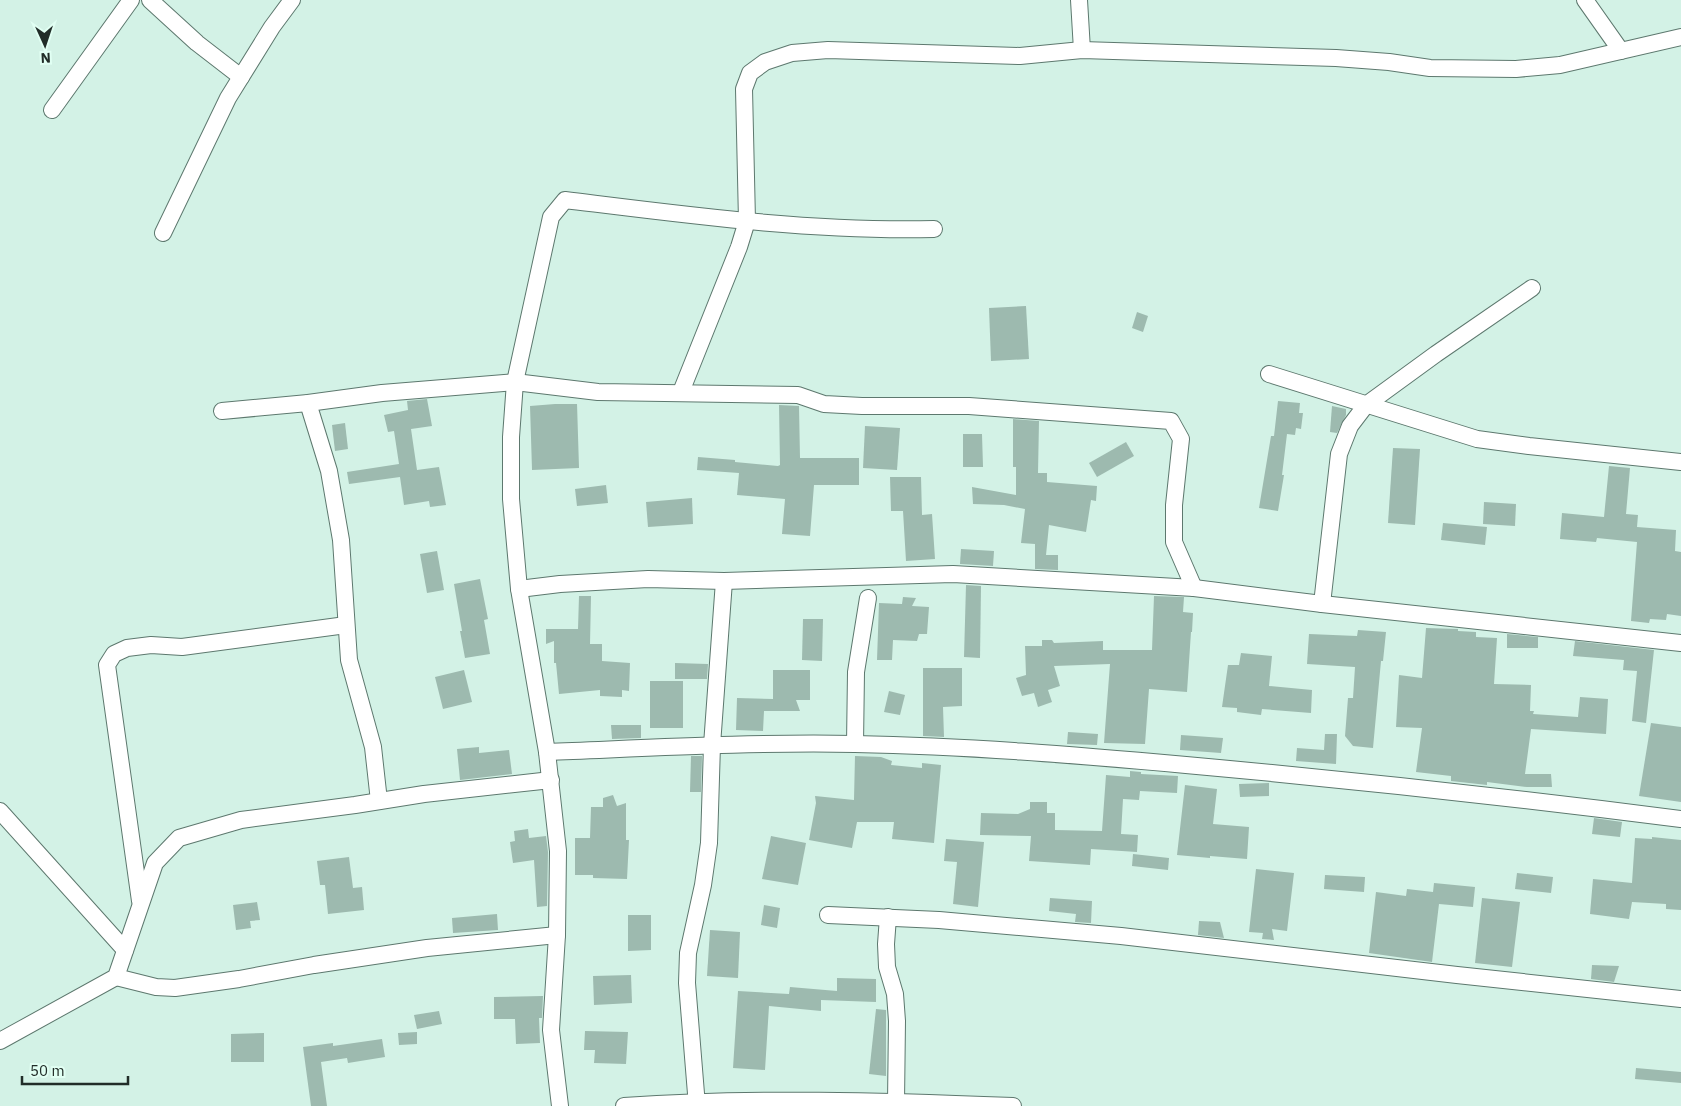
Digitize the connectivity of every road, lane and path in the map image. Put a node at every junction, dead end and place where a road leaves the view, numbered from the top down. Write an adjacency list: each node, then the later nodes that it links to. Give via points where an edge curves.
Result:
1 (131, 0): 10 (street)
2 (150, 0): 9 (street, via 196,43)
3 (292, 0): 9 (street)
4 (1079, 0): 7 (street)
5 (1585, 0): 8 (street)
6 (1681, 37): 8 (street)
7 (1082, 50): 8 (street, via 1336,58 1430,68 1516,69 1560,65); 11 (street, via 1020,56 828,50 792,53 765,62 750,73 744,90)
8 (1621, 50)
9 (241, 77): 13 (street)
10 (52, 110)
11 (747, 221): 12 (street, via 886,230); 16 (street, via 565,200 551,217); 17 (street)
12 (934, 229)
13 (163, 233)
14 (1532, 288): 19 (street)
15 (1269, 374): 19 (street)
16 (515, 382): 17 (street, via 598,392); 18 (street); 24 (street, via 511,499)
17 (681, 392): 23 (street, via 798,394 824,404 969,406 1170,421 1181,439 1174,505 1174,542)
18 (308, 403): 20 (street); 27 (street, via 331,479 341,540)
19 (1366, 405): 21 (street, via 1478,439); 26 (street, via 1350,426 1339,454)
20 (222, 411)
21 (1681, 462)
22 (724, 581): 23 (street, via 953,574); 24 (street, via 648,578); 30 (street)
23 (1194, 588): 26 (street)
24 (519, 589): 31 (street)
25 (868, 598): 29 (street, via 856,672)
26 (1322, 604): 28 (street)
27 (346, 625): 33 (street, via 349,660 373,747); 36 (street, via 182,646 127,648 114,654 107,665)
28 (1681, 643)
29 (855, 744): 30 (street); 35 (street, via 1091,756 1326,777)
30 (712, 745): 31 (street); 45 (street, via 709,843 688,953)
31 (547, 752): 32 (street)
32 (551, 780): 33 (street); 39 (street, via 558,851)
33 (380, 801): 36 (street, via 241,820 178,838 155,863)
34 (0, 811): 40 (street)
35 (1681, 819)
36 (140, 903): 40 (street)
37 (828, 915): 38 (street)
38 (888, 918): 42 (street, via 1121,936); 44 (street, via 887,967 895,994 896,1012)
39 (557, 935): 41 (street, via 427,948 175,988 156,988); 46 (street, via 551,1030)
40 (125, 950): 41 (street)
41 (116, 977): 43 (street)
42 (1681, 999)
43 (0, 1041)
44 (896, 1102): 45 (street); 48 (street)
45 (697, 1104): 47 (street)
46 (560, 1106)
47 (624, 1106)
48 (1013, 1106)

